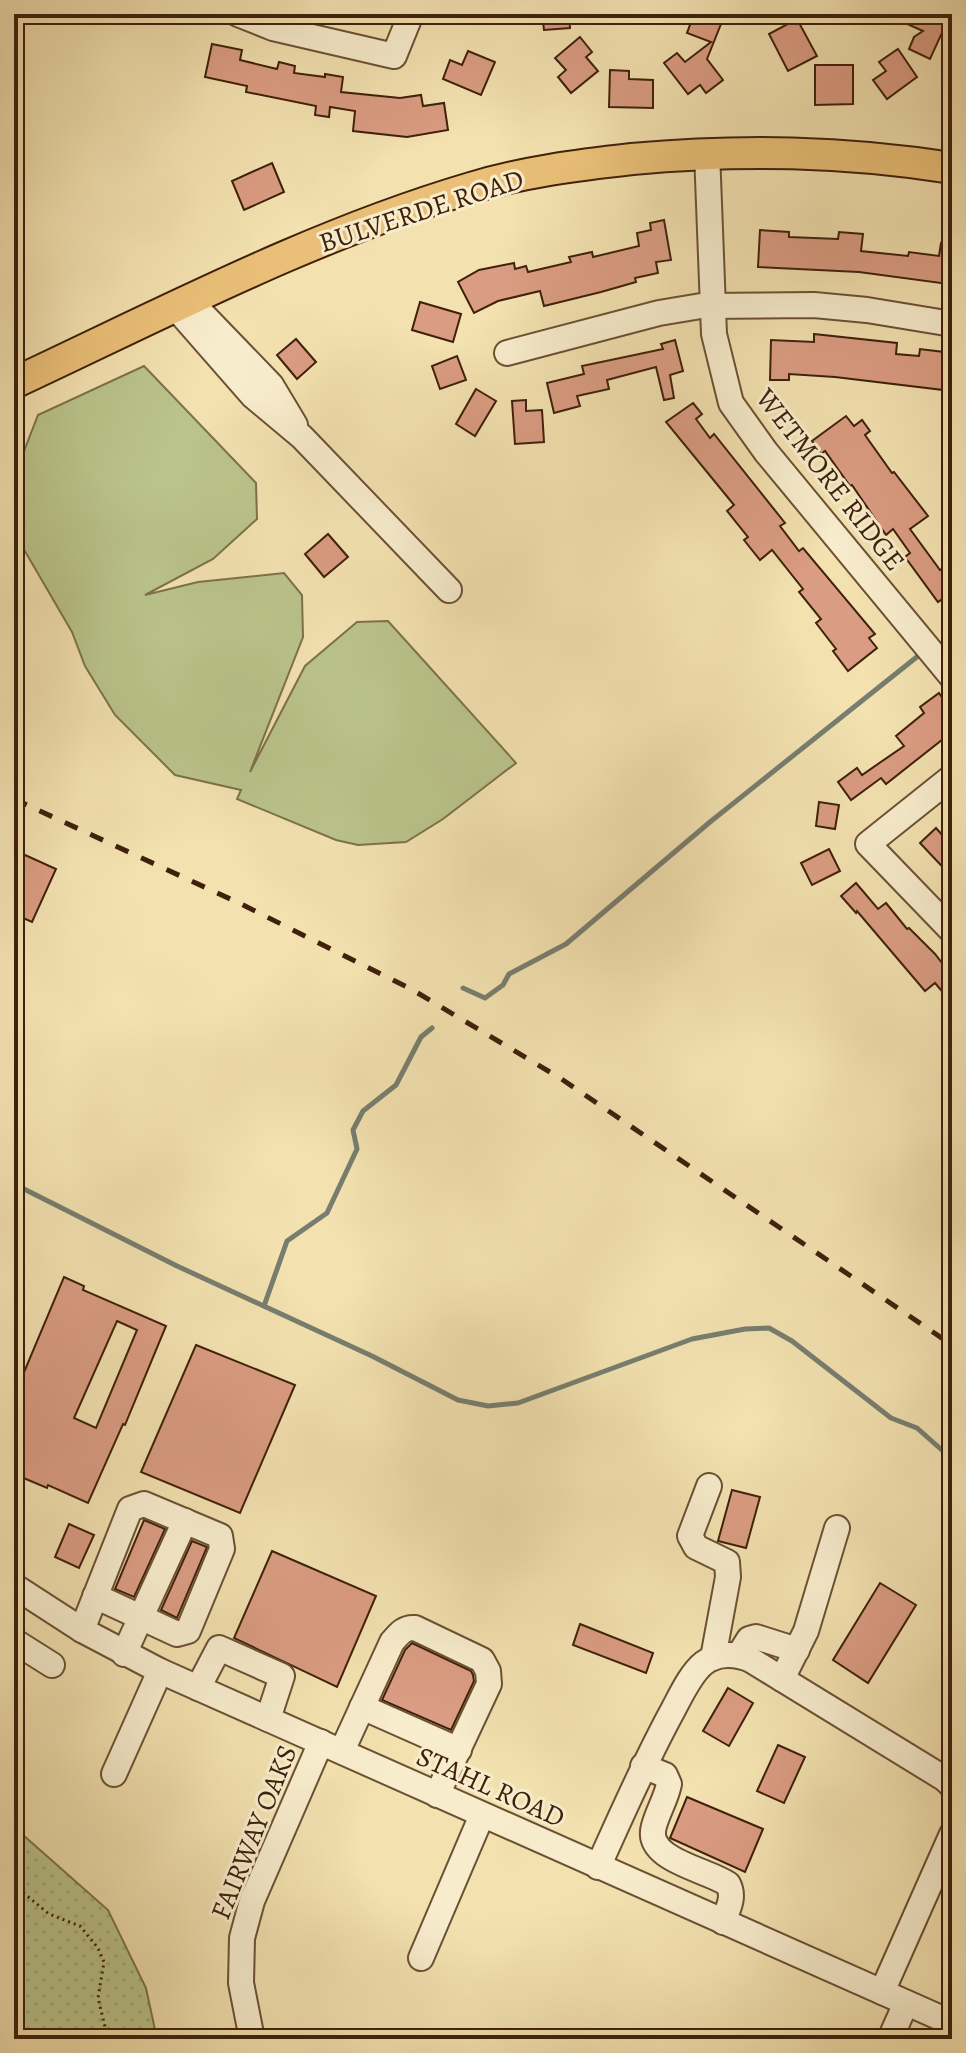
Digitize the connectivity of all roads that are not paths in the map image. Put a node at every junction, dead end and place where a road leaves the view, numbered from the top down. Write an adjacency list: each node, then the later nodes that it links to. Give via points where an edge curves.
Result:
1 (238, 14): 2 (street, via 273,28 394,56)
2 (411, 14)
3 (707, 152): 4 (main road, BULVERDE ROAD, via 786,151); 5 (main road, BULVERDE ROAD, via 548,170 472,187 329,238); 6 (street, WETMORE RIDGE)
4 (952, 168)
5 (183, 305): 9 (main road, BULVERDE ROAD); 10 (street, via 271,385 302,437)
6 (713, 306): 7 (street, via 814,305); 8 (street, via 659,313); 11 (street, WETMORE RIDGE, via 727,390 743,421)
7 (952, 324)
8 (507, 353)
9 (14, 383)
10 (449, 590)
11 (952, 677)
12 (952, 777): 13 (street, via 868,844)
13 (952, 931)
14 (709, 1486): 25 (street, via 690,1536 696,1547 727,1562)
15 (185, 1521): 18 (street, via 144,1504 130,1509); 19 (street); 19 (street, via 220,1536 222,1549 188,1631 177,1634)
16 (837, 1528): 22 (street)
17 (16, 1592): 20 (street, STAHL ROAD)
18 (95, 1596): 19 (street); 20 (street)
19 (143, 1617): 23 (street)
20 (82, 1630): 23 (street, STAHL ROAD)
21 (14, 1641): 26 (street)
22 (797, 1650): 24 (street, via 756,1637); 28 (street)
23 (124, 1654): 27 (street, STAHL ROAD)
24 (739, 1655): 25 (street); 28 (street)
25 (713, 1658): 34 (street, via 698,1670)
26 (52, 1665)
27 (160, 1671): 29 (street, STAHL ROAD); 35 (street)
28 (782, 1679): 36 (street)
29 (198, 1688): 31 (street, STAHL ROAD); 31 (street, via 219,1648 282,1676)
30 (362, 1707): 32 (street, FAIRWAY OAKS); 33 (street); 33 (street, FAIRWAY OAKS, via 392,1642 401,1631 415,1628 482,1660 488,1671 489,1684)
31 (268, 1719): 32 (street, STAHL ROAD)
32 (332, 1746): 37 (street, STAHL ROAD); 46 (street, FAIRWAY OAKS, via 252,1901 242,1938 241,1983)
33 (459, 1750): 37 (street)
34 (643, 1766): 40 (street); 41 (street, via 665,1775 669,1784 653,1839 663,1854 728,1884 732,1900)
35 (114, 1774)
36 (951, 1785)
37 (437, 1795): 38 (street, STAHL ROAD)
38 (482, 1815): 40 (street, STAHL ROAD); 42 (street)
39 (952, 1834): 43 (street)
40 (598, 1867): 41 (street, STAHL ROAD)
41 (723, 1922): 43 (street, STAHL ROAD)
42 (421, 1958)
43 (882, 1992): 44 (street, STAHL ROAD)
44 (906, 2003): 45 (street, STAHL ROAD); 47 (street)
45 (952, 2023)
46 (252, 2039)
47 (890, 2039)

